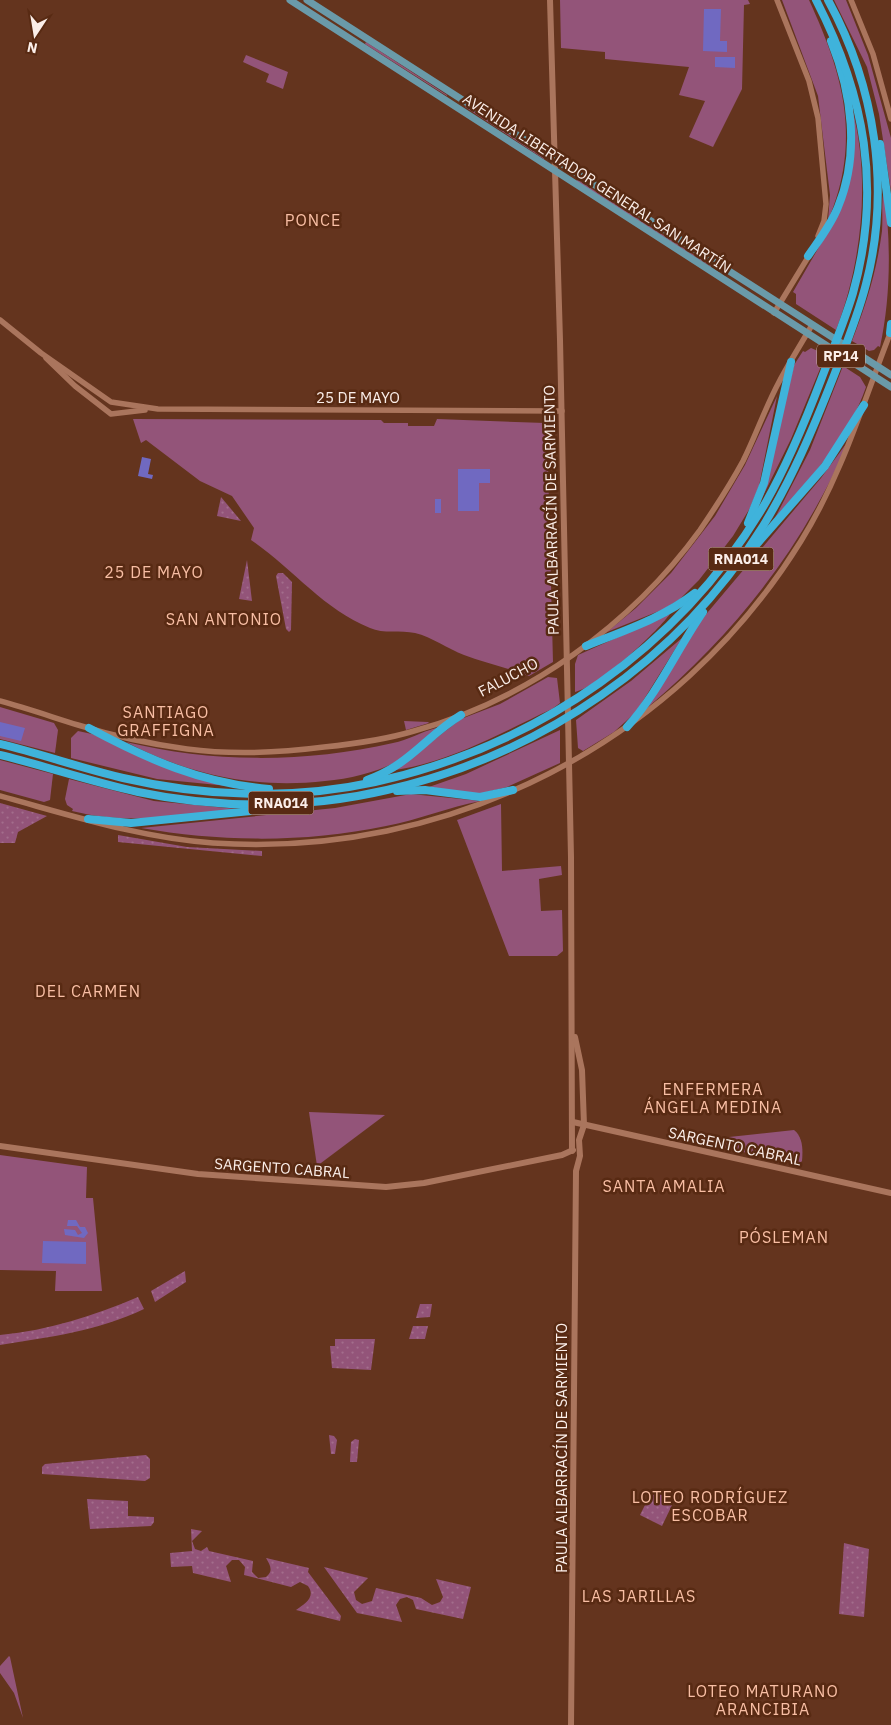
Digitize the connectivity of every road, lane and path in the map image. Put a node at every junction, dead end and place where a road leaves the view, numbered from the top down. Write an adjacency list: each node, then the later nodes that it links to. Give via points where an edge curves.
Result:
1 (290, 0): 12 (main road, AVENIDA LIBERTADOR GENERAL SAN MARTÍN)
2 (307, 0): 11 (main road, AVENIDA LIBERTADOR GENERAL SAN MARTÍN)
3 (550, 0): 11 (main road, PAULA ALBARRACÍN DE SARMIENTO)
4 (777, 0): 14 (street, via 809,81 819,129 826,211 821,231)
5 (816, 0): 8 (highway, RNA014)
6 (828, 0): 9 (highway, RNA014, via 848,39)
7 (852, 0): 10 (street, via 874,58)
8 (823, 13): 14 (highway, via 846,95 851,125 851,156 838,209); 38 (highway, RNA014, via 842,54 862,123 867,163 867,213 862,250 855,286 840,332 786,463)
9 (861, 75): 13 (highway, via 869,90 875,116); 40 (highway, RNA014, via 874,136 877,172 877,211 868,279 849,338 807,443 760,531)
10 (891, 119)
11 (554, 160): 12 (main road, PAULA ALBARRACÍN DE SARMIENTO); 15 (main road, AVENIDA LIBERTADOR GENERAL SAN MARTÍN)
12 (555, 172): 16 (main road, AVENIDA LIBERTADOR GENERAL SAN MARTÍN); 35 (main road, PAULA ALBARRACÍN DE SARMIENTO)
13 (891, 223)
14 (808, 256): 15 (street)
15 (780, 304): 16 (street); 19 (main road, AVENIDA LIBERTADOR GENERAL SAN MARTÍN / RP14)
16 (774, 313): 21 (main road, AVENIDA LIBERTADOR GENERAL SAN MARTÍN / RP14)
17 (0, 320): 22 (street)
18 (891, 324): 20 (highway)
19 (812, 325): 21 (street, FALUCHO); 24 (main road, AVENIDA LIBERTADOR GENERAL SAN MARTÍN / RP14)
20 (890, 332): 24 (street)
21 (807, 334): 23 (street, FALUCHO); 27 (main road, AVENIDA LIBERTADOR GENERAL SAN MARTÍN / RP14)
22 (40, 353): 26 (street); 28 (street)
23 (791, 362): 38 (highway, via 762,490); 41 (street, FALUCHO, via 736,473 698,532 645,593)
24 (878, 367): 25 (main road, AVENIDA LIBERTADOR GENERAL SAN MARTÍN / RP14); 27 (street)
25 (891, 375)
26 (76, 377): 28 (street); 29 (street, 25 DE MAYO)
27 (875, 377): 30 (main road, AVENIDA LIBERTADOR GENERAL SAN MARTÍN / RP14); 33 (street)
28 (72, 382): 31 (street)
29 (85, 383): 31 (street); 32 (street, 25 DE MAYO)
30 (891, 387)
31 (79, 388): 36 (street)
32 (115, 403): 34 (street, 25 DE MAYO); 36 (street, via 108,406); 37 (street)
33 (864, 405): 40 (highway, via 825,466); 45 (street, via 825,499 762,598 698,669)
34 (154, 409): 35 (street, 25 DE MAYO); 37 (street, 25 DE MAYO)
35 (562, 411): 42 (main road, PAULA ALBARRACÍN DE SARMIENTO)
36 (108, 412): 37 (street)
37 (118, 413)
38 (736, 548): 39 (highway, RNA014)
39 (715, 575): 41 (highway, via 674,608); 50 (highway, RNA014, via 647,647 553,714 500,741 441,764 394,778)
40 (725, 580): 45 (highway, via 690,630 645,705); 53 (highway, RNA014, via 658,650 583,708 474,764)
41 (586, 646): 42 (street, FALUCHO)
42 (566, 659): 44 (street, FALUCHO, via 512,692); 49 (main road, PAULA ALBARRACÍN DE SARMIENTO)
43 (0, 701): 46 (street, FALUCHO)
44 (462, 715): 46 (street, FALUCHO, via 385,739 264,754 188,749); 50 (highway, via 440,728 413,755 394,768)
45 (627, 727): 49 (street)
46 (90, 728): 52 (highway, via 143,756 188,774 238,786)
47 (0, 744): 52 (highway, RNA014, via 114,776 174,788 246,793)
48 (0, 755): 55 (highway, RNA014, via 120,788 188,800 260,804)
49 (568, 763): 51 (street); 57 (main road, PAULA ALBARRACÍN DE SARMIENTO)
50 (339, 788): 52 (highway, RNA014)
51 (513, 790): 53 (highway, via 480,797 425,790); 56 (street, via 462,811 407,827 307,842 246,844 194,841 144,834)
52 (306, 791)
53 (375, 793): 55 (highway, RNA014)
54 (0, 796): 56 (street)
55 (342, 798): 56 (highway, via 273,810 139,823)
56 (88, 820)
57 (572, 1019): 58 (main road, PAULA ALBARRACÍN DE SARMIENTO); 59 (main road, PAULA ALBARRACÍN DE SARMIENTO, via 582,1070)
58 (573, 1122): 59 (main road, SARGENTO CABRAL); 61 (main road, PAULA ALBARRACÍN DE SARMIENTO)
59 (584, 1125): 61 (main road, PAULA ALBARRACÍN DE SARMIENTO); 62 (main road, SARGENTO CABRAL)
60 (0, 1146): 61 (main road, SARGENTO CABRAL, via 207,1175 386,1187 424,1184)
61 (574, 1155): 63 (main road, PAULA ALBARRACÍN DE SARMIENTO)
62 (891, 1193)
63 (571, 1725)

